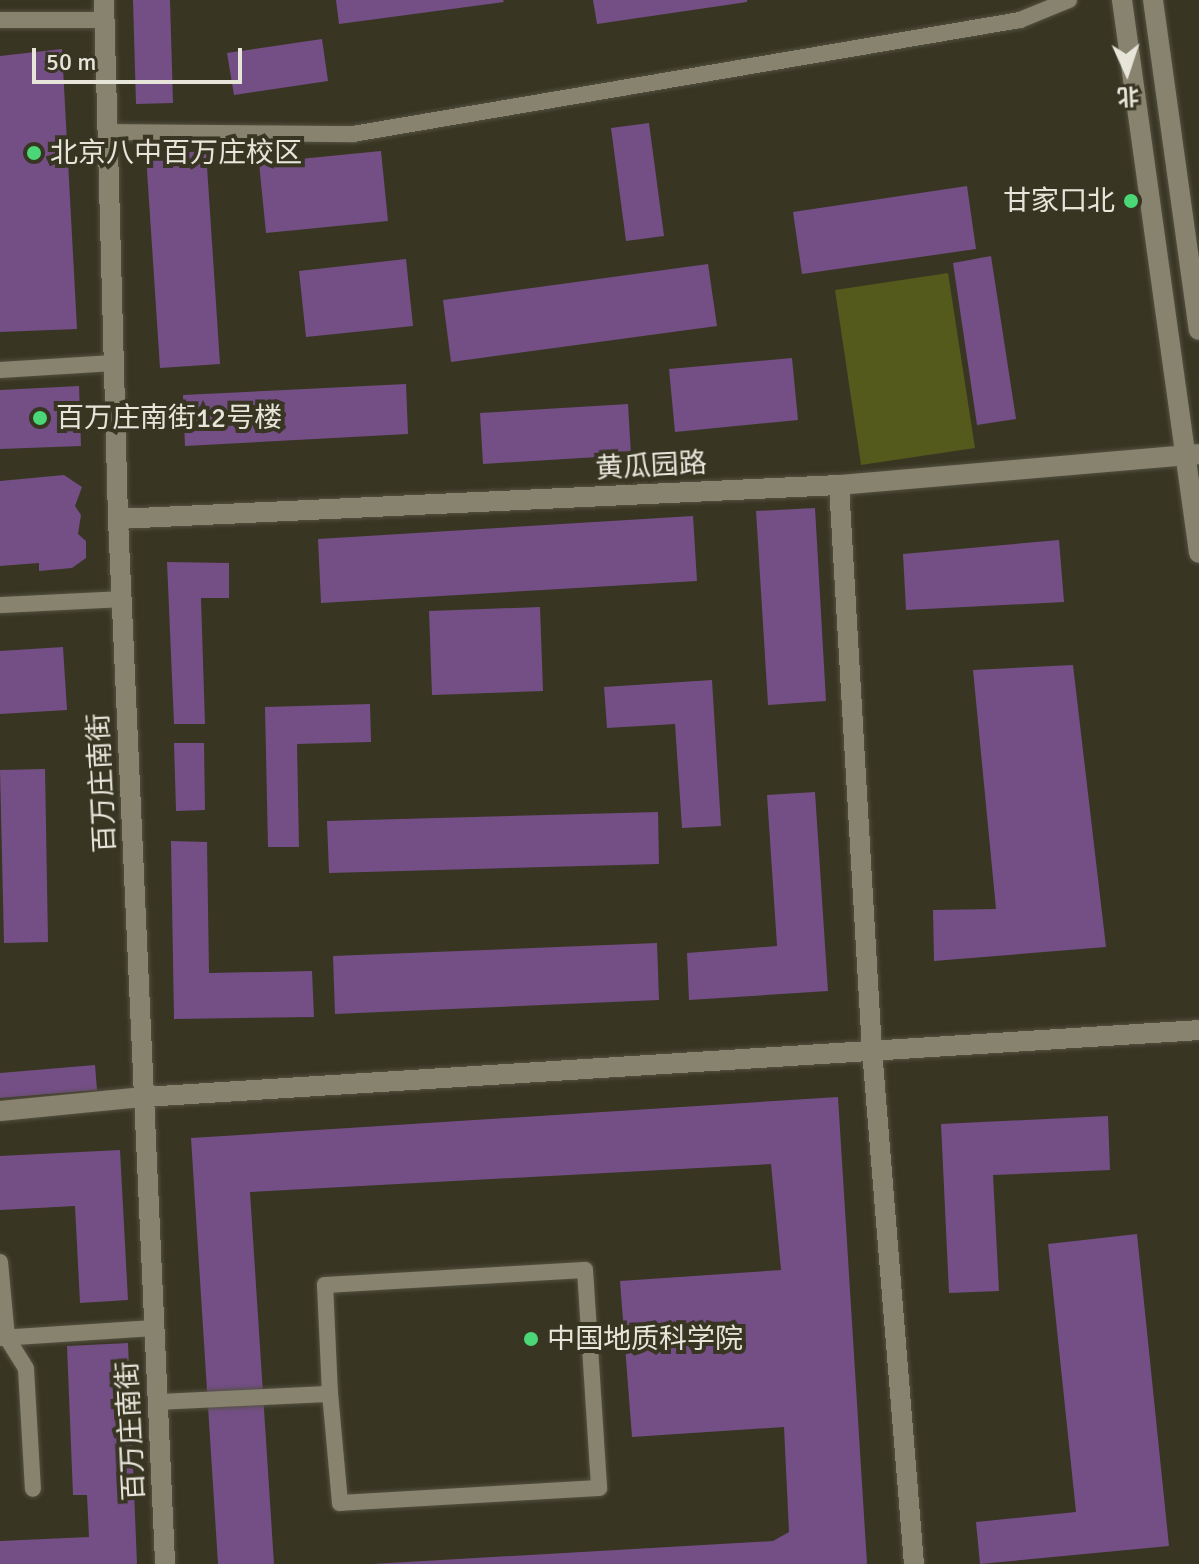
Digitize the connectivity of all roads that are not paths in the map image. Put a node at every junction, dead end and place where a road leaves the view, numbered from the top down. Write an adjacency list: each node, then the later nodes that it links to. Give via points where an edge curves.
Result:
1 (1069, 0): 6 (lane, via 1020,20 353,134)
2 (1122, 0): 10 (street)
3 (1157, 6): 7 (street)
4 (104, 10): 5 (lane); 6 (street, 百万庄南街)
5 (0, 20)
6 (109, 132): 8 (street, 百万庄南街)
7 (1199, 330)
8 (114, 363): 9 (lane); 12 (street, 百万庄南街)
9 (0, 370)
10 (1192, 455): 11 (street, 黄瓜园路); 13 (street)
11 (839, 485): 12 (street, 黄瓜园路); 17 (street)
12 (118, 519): 14 (street, 百万庄南街)
13 (1199, 553)
14 (121, 599): 15 (lane); 18 (street, 百万庄南街)
15 (0, 605)
16 (1199, 1030): 17 (street)
17 (872, 1050): 18 (street); 27 (street)
18 (144, 1097): 19 (street); 21 (street, 百万庄南街)
19 (0, 1111)
20 (0, 1262): 22 (lane)
21 (154, 1328): 22 (lane); 24 (street, 百万庄南街)
22 (4, 1338): 25 (lane, via 26,1369)
23 (330, 1394): 23 (lane, via 325,1285 585,1270 599,1488 340,1503); 24 (lane)
24 (158, 1402): 26 (street, 百万庄南街)
25 (33, 1489)
26 (165, 1564)
27 (914, 1564)

